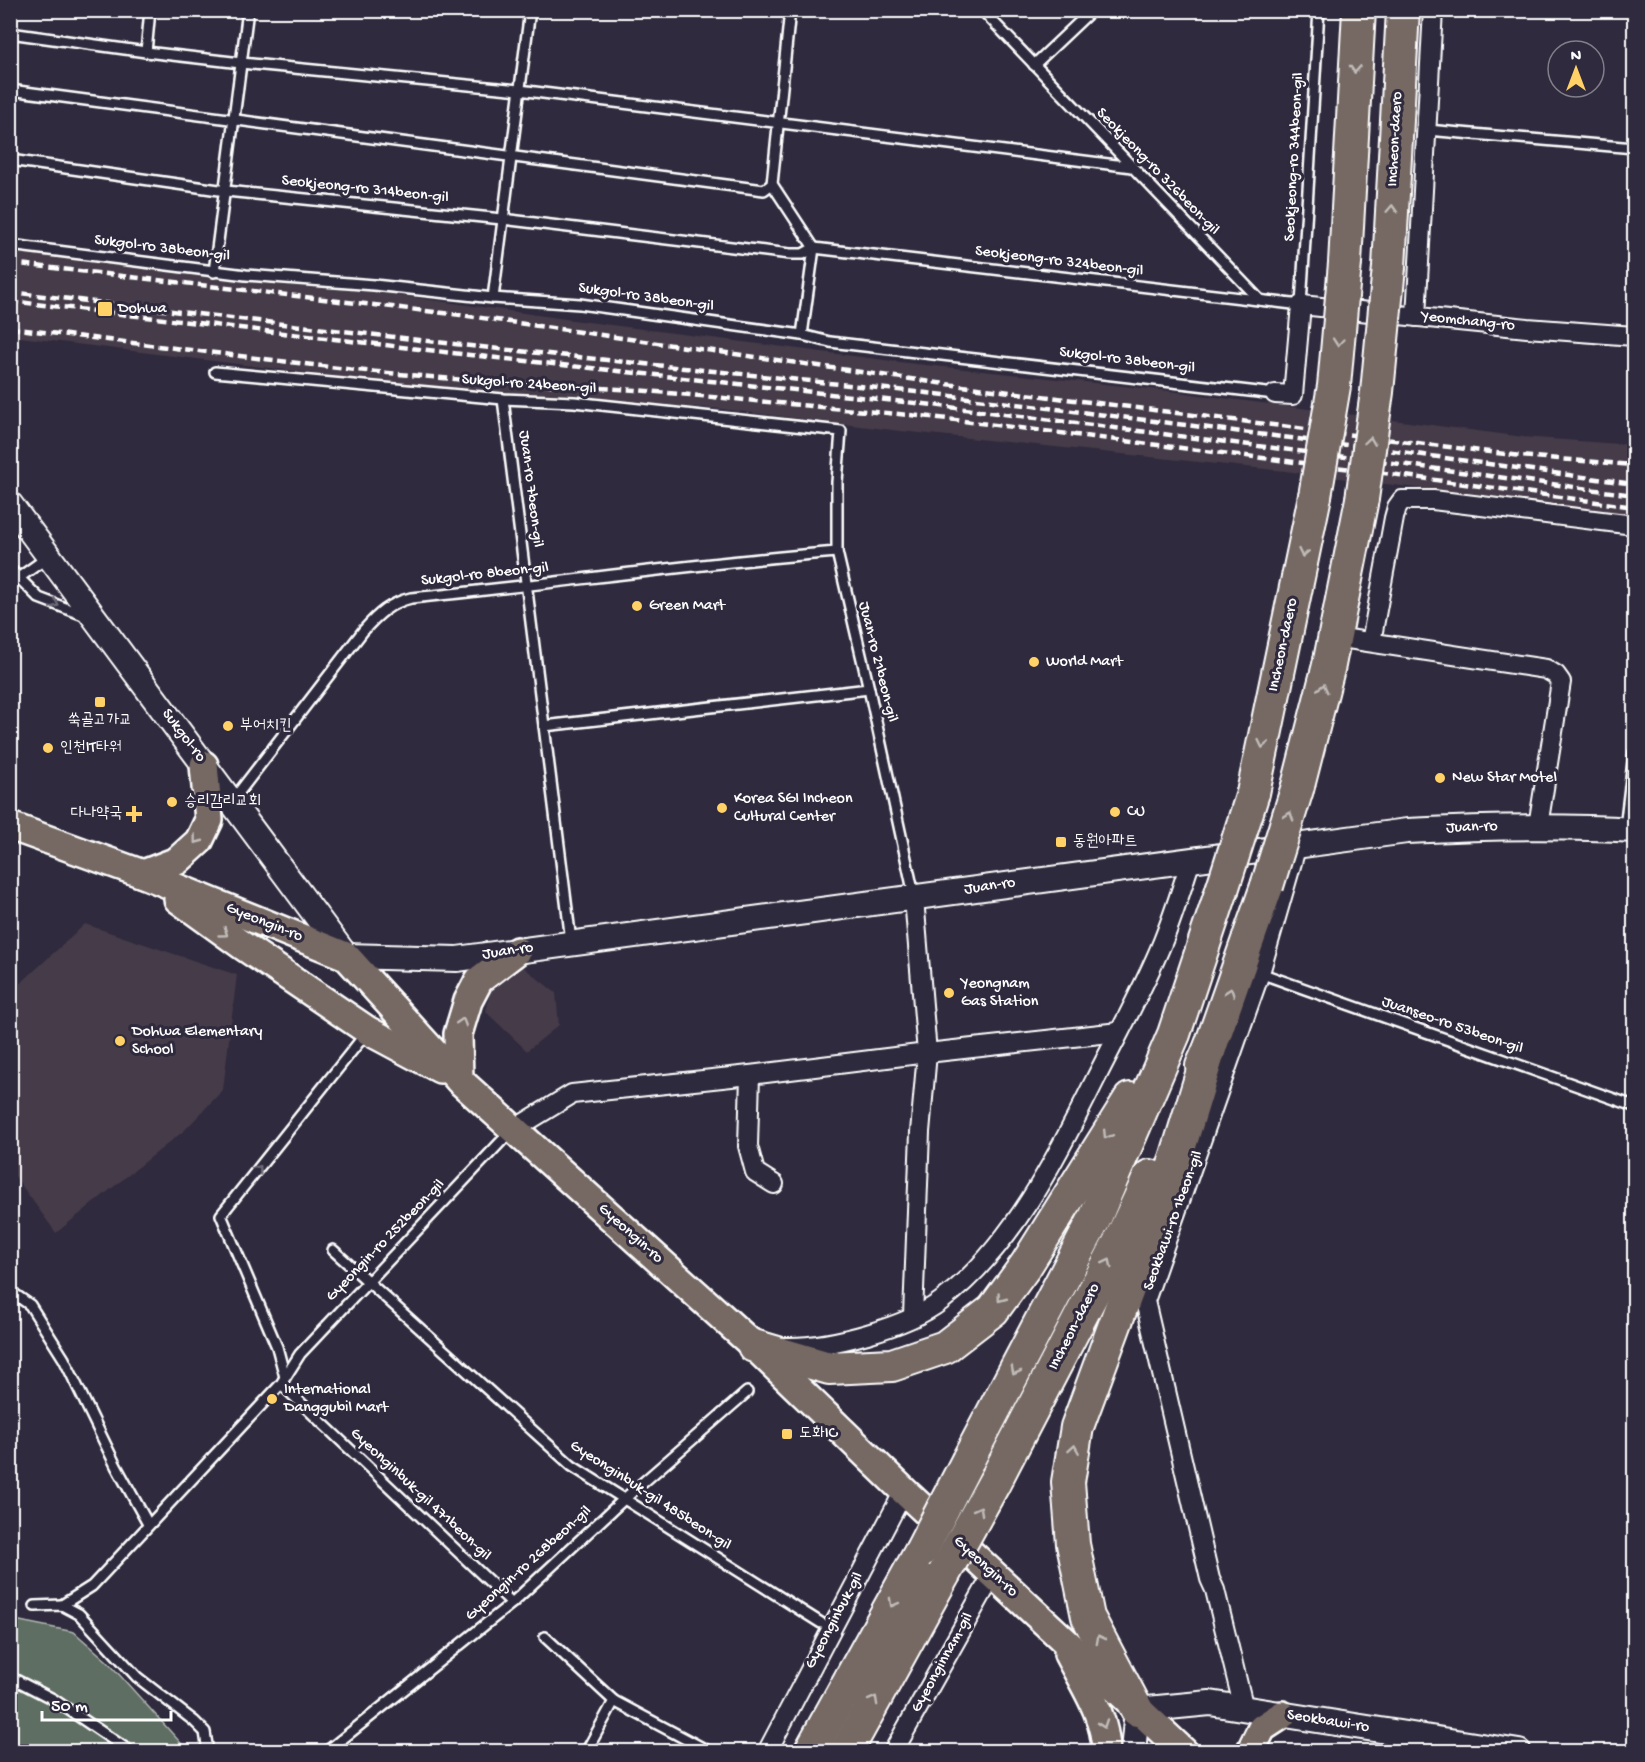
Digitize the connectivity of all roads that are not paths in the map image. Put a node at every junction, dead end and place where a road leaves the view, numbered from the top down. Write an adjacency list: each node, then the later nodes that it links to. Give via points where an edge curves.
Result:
1 (150, 10): 12 (lane)
2 (248, 10): 13 (lane)
3 (530, 10): 16 (lane)
4 (790, 10): 18 (lane)
5 (982, 10): 14 (lane, Seokjeong-ro 326beon-gil)
6 (1092, 10): 14 (lane)
7 (1319, 10): 32 (lane, Seokjeong-ro 344beon-gil)
8 (1359, 10): 69 (highway, Incheon-daero, one-way to 69, bridge, via 1334,386 1315,496 1253,793)
9 (1403, 10): 49 (highway, Incheon-daero, one-way to 9, bridge, via 1362,499 1377,392 1389,267)
10 (1433, 10): 19 (street)
11 (10, 33): 12 (lane)
12 (146, 52): 13 (lane)
13 (242, 63): 16 (lane); 17 (lane)
14 (1034, 65): 23 (lane, Seokjeong-ro 326beon-gil)
15 (10, 90): 17 (lane)
16 (519, 90): 18 (lane); 21 (lane)
17 (234, 120): 21 (lane); 25 (lane)
18 (778, 123): 23 (lane); 24 (lane)
19 (1427, 130): 20 (lane); 33 (street)
20 (1635, 148)
21 (510, 156): 24 (lane, via 764,190); 26 (lane)
22 (10, 160): 25 (lane, Seokjeong-ro 314beon-gil)
23 (1132, 167): 31 (lane, Seokjeong-ro 326beon-gil)
24 (772, 184): 28 (lane)
25 (225, 191): 26 (lane, Seokjeong-ro 314beon-gil); 29 (lane)
26 (502, 219): 28 (lane, Seokjeong-ro 324beon-gil, via 790,254 803,254); 30 (lane)
27 (10, 244): 29 (lane, Sukgol-ro 38beon-gil)
28 (814, 248): 31 (lane, Seokjeong-ro 324beon-gil); 34 (lane)
29 (214, 272): 30 (lane, Sukgol-ro 38beon-gil)
30 (493, 298): 34 (lane, Sukgol-ro 38beon-gil, via 580,304)
31 (1260, 300): 32 (lane, Seokjeong-ro 324beon-gil)
32 (1301, 305): 33 (street, Yeomchang-ro); 37 (street, via 1293,395)
33 (1416, 317): 35 (street, Yeomchang-ro)
34 (802, 335): 37 (lane, Sukgol-ro 38beon-gil, via 830,342)
35 (1635, 336)
36 (215, 372): 38 (lane, Sukgol-ro 24beon-gil)
37 (1275, 394)
38 (503, 399): 39 (lane, Sukgol-ro 24beon-gil, via 574,402); 47 (lane, Juan-ro 7beon-gil)
39 (841, 431): 42 (lane, Juan-ro 21beon-gil)
40 (10, 504): 43 (main road, Sukgol-ro)
41 (1635, 525): 50 (street, via 1433,500 1402,500 1394,518)
42 (837, 552): 47 (lane, Sukgol-ro 8beon-gil); 51 (lane, Juan-ro 21beon-gil)
43 (50, 556): 45 (lane); 48 (main road, Sukgol-ro)
44 (10, 569): 45 (lane)
45 (19, 578): 46 (lane); 48 (lane, one-way to 48, via 39,598)
46 (10, 584)
47 (527, 587): 52 (lane, Juan-ro 7beon-gil); 55 (lane, Sukgol-ro 8beon-gil, via 411,598 380,612)
48 (97, 620): 54 (main road, Sukgol-ro)
49 (1335, 637): 50 (street); 70 (highway, Incheon-daero, one-way to 49, bridge, via 1298,786)
50 (1371, 642): 57 (street, via 1546,669 1556,675 1561,682)
51 (869, 689): 52 (lane); 62 (lane, Juan-ro 21beon-gil)
52 (544, 726): 63 (lane, Juan-ro 7beon-gil)
53 (1635, 753): 58 (lane)
54 (204, 765): 55 (main road, Sukgol-ro); 61 (main road, one-way to 61, via 209,820 199,841 177,861)
55 (231, 802): 65 (main road, Sukgol-ro)
56 (10, 826): 61 (main road, Gyeongin-ro)
57 (1538, 826): 58 (main road, Juan-ro); 59 (main road, Juan-ro, via 1407,831)
58 (1630, 829)
59 (1297, 845): 60 (main road, Juan-ro); 66 (street, Seokbawi-ro 1beon-gil)
60 (1191, 860): 62 (main road, Juan-ro); 68 (street, via 1163,942)
61 (143, 874): 65 (main road, Gyeongin-ro); 67 (main road, one-way to 67)
62 (915, 898): 63 (main road, Juan-ro); 71 (street)
63 (572, 943): 64 (main road, Juan-ro)
64 (517, 951): 65 (main road, Juan-ro, via 457,959); 73 (main road, one-way to 64, via 458,1034 468,1001 479,980)
65 (346, 956): 73 (main road, Gyeongin-ro)
66 (1260, 973): 74 (lane, Juanseo-ro 53beon-gil); 96 (street, Seokbawi-ro 1beon-gil, via 1145,1301)
67 (367, 1030): 73 (main road); 82 (lane, one-way to 67, via 277,1347 221,1215)
68 (1119, 1032): 71 (street); 80 (street, via 1072,1127 996,1249 940,1302)
69 (1174, 1034): 81 (highway, one-way to 81, via 1026,1265 993,1310 945,1347 892,1365 829,1368); 105 (highway, Incheon-daero, one-way to 105, bridge, via 1095,1218 921,1551)
70 (1210, 1048): 97 (highway, one-way to 70, via 1089,1617 1073,1544 1068,1482 1077,1427 1174,1165); 106 (highway, Incheon-daero, one-way to 70, bridge, via 994,1483 1121,1239)
71 (927, 1053): 72 (street); 80 (street)
72 (750, 1075): 75 (street, via 572,1094); 76 (street, via 748,1146 755,1172)
73 (459, 1080): 75 (main road, Gyeongin-ro)
74 (1635, 1106)
75 (513, 1130): 78 (lane, Gyeongin-ro 252beon-gil); 81 (main road, Gyeongin-ro)
76 (774, 1184)
77 (333, 1250): 78 (lane, Gyeonginbuk-gil 485beon-gil)
78 (368, 1282): 82 (lane, Gyeongin-ro 252beon-gil, via 300,1354); 85 (lane, Gyeonginbuk-gil 485beon-gil, via 572,1467)
79 (10, 1291): 86 (lane, via 30,1305 64,1359)
80 (913, 1317): 81 (street, via 807,1347)
81 (754, 1346): 84 (main road, Gyeongin-ro)
82 (283, 1381): 86 (lane, Gyeongin-ro 252beon-gil); 88 (lane, Gyeonginbuk-gil 471beon-gil)
83 (747, 1392): 85 (lane, Gyeongin-ro 268beon-gil)
84 (904, 1491): 87 (main road, Gyeongin-ro); 104 (street, Gyeonginbuk-gil)
85 (623, 1500): 88 (lane, Gyeongin-ro 268beon-gil); 91 (lane, Gyeonginbuk-gil 485beon-gil)
86 (148, 1524): 89 (lane, Gyeongin-ro 252beon-gil, via 92,1587)
87 (993, 1574): 92 (main road, Gyeongin-ro); 107 (street, Gyeonginnam-gil)
88 (512, 1603): 101 (lane, Gyeongin-ro 268beon-gil)
89 (62, 1605): 90 (lane); 100 (lane, via 79,1614 137,1677 205,1732)
90 (35, 1606)
91 (821, 1623)
92 (1057, 1635): 97 (main road, Gyeongin-ro); 108 (main road, one-way to 108, via 1100,1715 1107,1734)
93 (545, 1637): 95 (lane)
94 (10, 1677): 99 (lane, via 53,1698)
95 (614, 1701): 102 (lane); 103 (lane)
96 (1244, 1708): 97 (main road, Seokbawi-ro, via 1210,1703); 98 (main road, Seokbawi-ro)
97 (1137, 1710): 109 (main road); 110 (main road, Gyeongin-ro)
98 (1282, 1714): 111 (main road, via 1262,1728); 112 (main road, Seokbawi-ro)
99 (131, 1752)
100 (205, 1752)
101 (326, 1752)
102 (586, 1752)
103 (710, 1752)
104 (767, 1752)
105 (810, 1752)
106 (846, 1752)
107 (893, 1752)
108 (1107, 1752)
109 (1133, 1752)
110 (1184, 1752)
111 (1250, 1752)
112 (1519, 1752)

